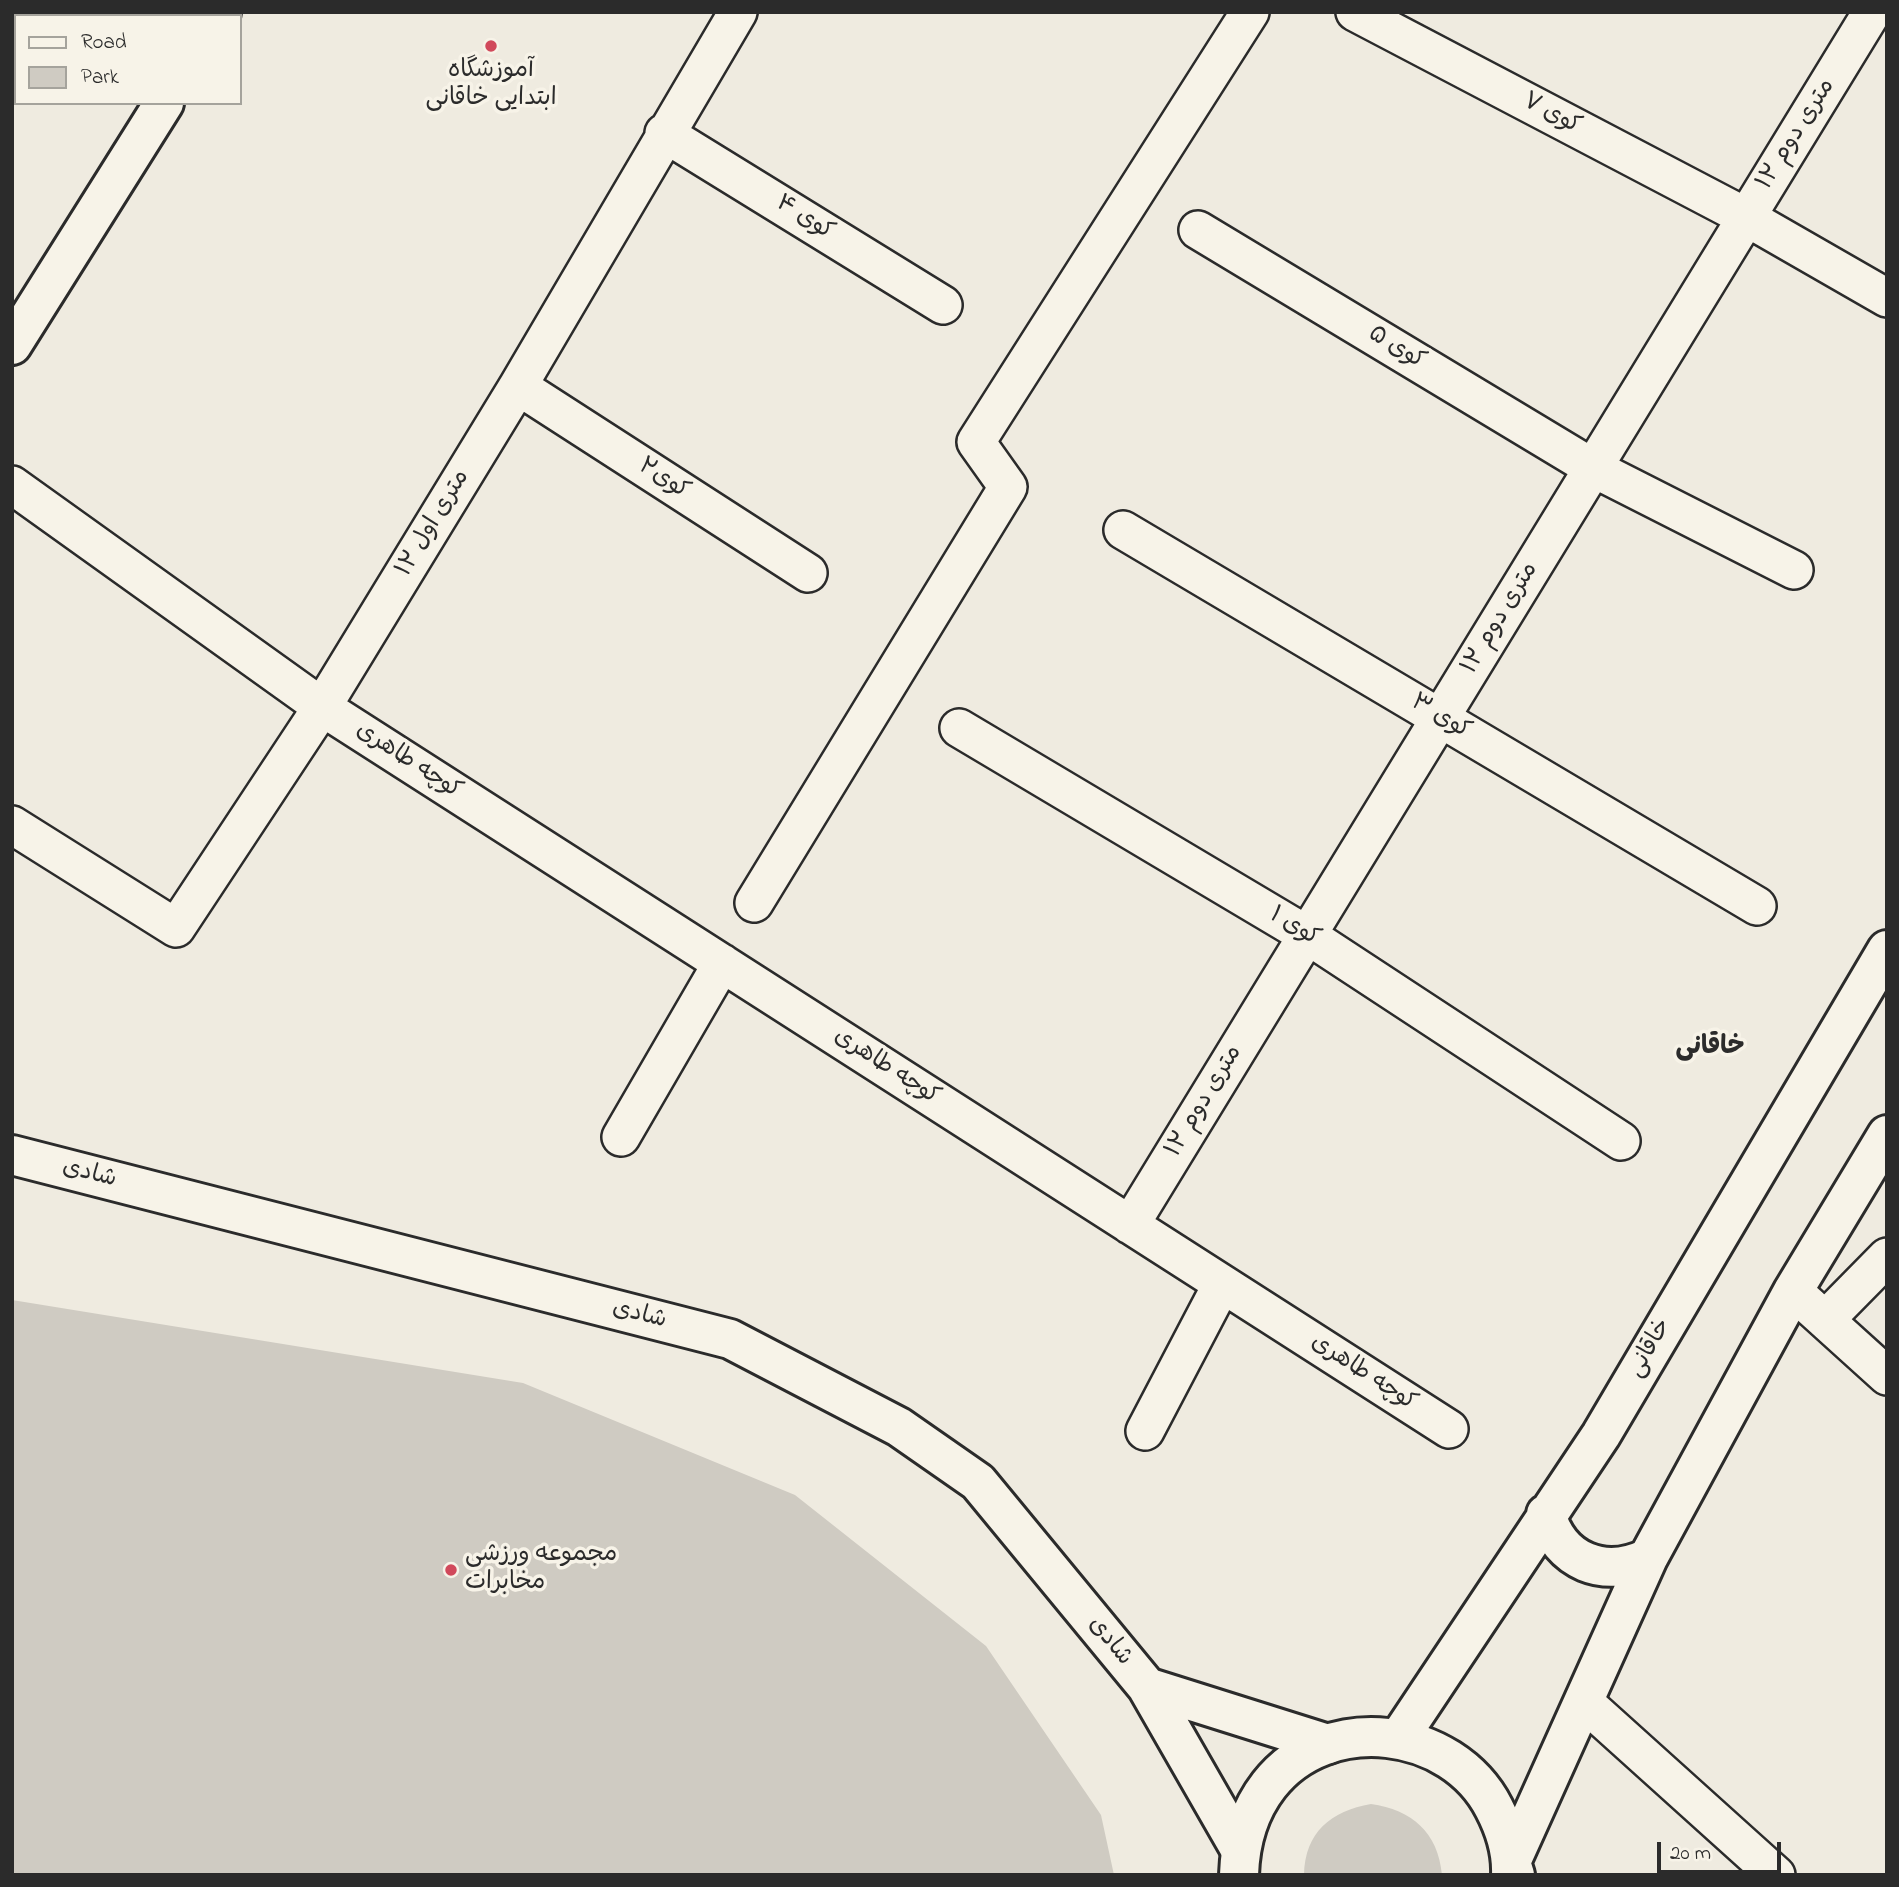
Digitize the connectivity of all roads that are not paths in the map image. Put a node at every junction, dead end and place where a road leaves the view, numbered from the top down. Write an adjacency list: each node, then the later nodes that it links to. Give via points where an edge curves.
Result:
1 (738, 12): 7 (street, ۱۲ متری اول)
2 (1250, 12): 23 (street, via 976,442 1008,487)
3 (1355, 12): 8 (street, کوی ۷)
4 (1874, 12): 5 (street); 8 (street, ۱۲ متری دوم)
5 (1887, 18)
6 (162, 105): 12 (street)
7 (664, 134): 11 (street, کوی ۴); 13 (street, ۱۲ متری اول)
8 (1746, 217): 10 (street, کوی ۷); 14 (street, ۱۲ متری دوم)
9 (1198, 230): 14 (street, کوی ۵)
10 (1887, 298)
11 (943, 305)
12 (12, 345)
13 (517, 386): 18 (street, کوی۲); 19 (street, ۱۲ متری اول)
14 (1593, 468): 17 (street, کوی ۵); 20 (street, ۱۲ متری دوم)
15 (12, 485): 19 (street)
16 (1123, 530): 20 (street, کوی ۳)
17 (1794, 570)
18 (808, 573)
19 (322, 707): 22 (street, ۱۲ متری اول, via 176,928); 27 (street, کوچه طاهری)
20 (1440, 719): 24 (street, کوی ۳); 25 (street, ۱۲ متری دوم)
21 (959, 728): 25 (street, کوی ۱)
22 (12, 825)
23 (754, 903)
24 (1757, 906)
25 (1307, 935): 30 (street, کوی ۱); 32 (street, ۱۲ متری دوم)
26 (1887, 950): 40 (street, خاقانی, via 1601,1435)
27 (722, 963): 29 (street); 32 (street, کوچه طاهری)
28 (1887, 1135): 35 (street)
29 (621, 1137)
30 (1621, 1141)
31 (12, 1155): 42 (street, شادی, via 730,1339 899,1427 978,1482)
32 (1130, 1225): 34 (street, کوچه طاهری)
33 (1887, 1257): 36 (street)
34 (1222, 1284): 38 (street, کوچه طاهری); 39 (street)
35 (1793, 1291): 36 (street); 41 (street)
36 (1826, 1319): 37 (street)
37 (1887, 1376)
38 (1449, 1429)
39 (1145, 1432)
40 (1546, 1514): 41 (street, via 1560,1544 1586,1563 1618,1568); 44 (street, خاقانی)
41 (1648, 1558): 43 (street)
42 (1147, 1687): 45 (street); 46 (street, شادی)
43 (1584, 1702): 47 (street); 48 (street)
44 (1399, 1738): 45 (street, via 1363,1736); 47 (street, via 1433,1749 1479,1786 1503,1827)
45 (1328, 1744): 46 (street, via 1296,1760 1270,1784 1251,1814)
46 (1239, 1862)
47 (1512, 1870)
48 (1776, 1875)

